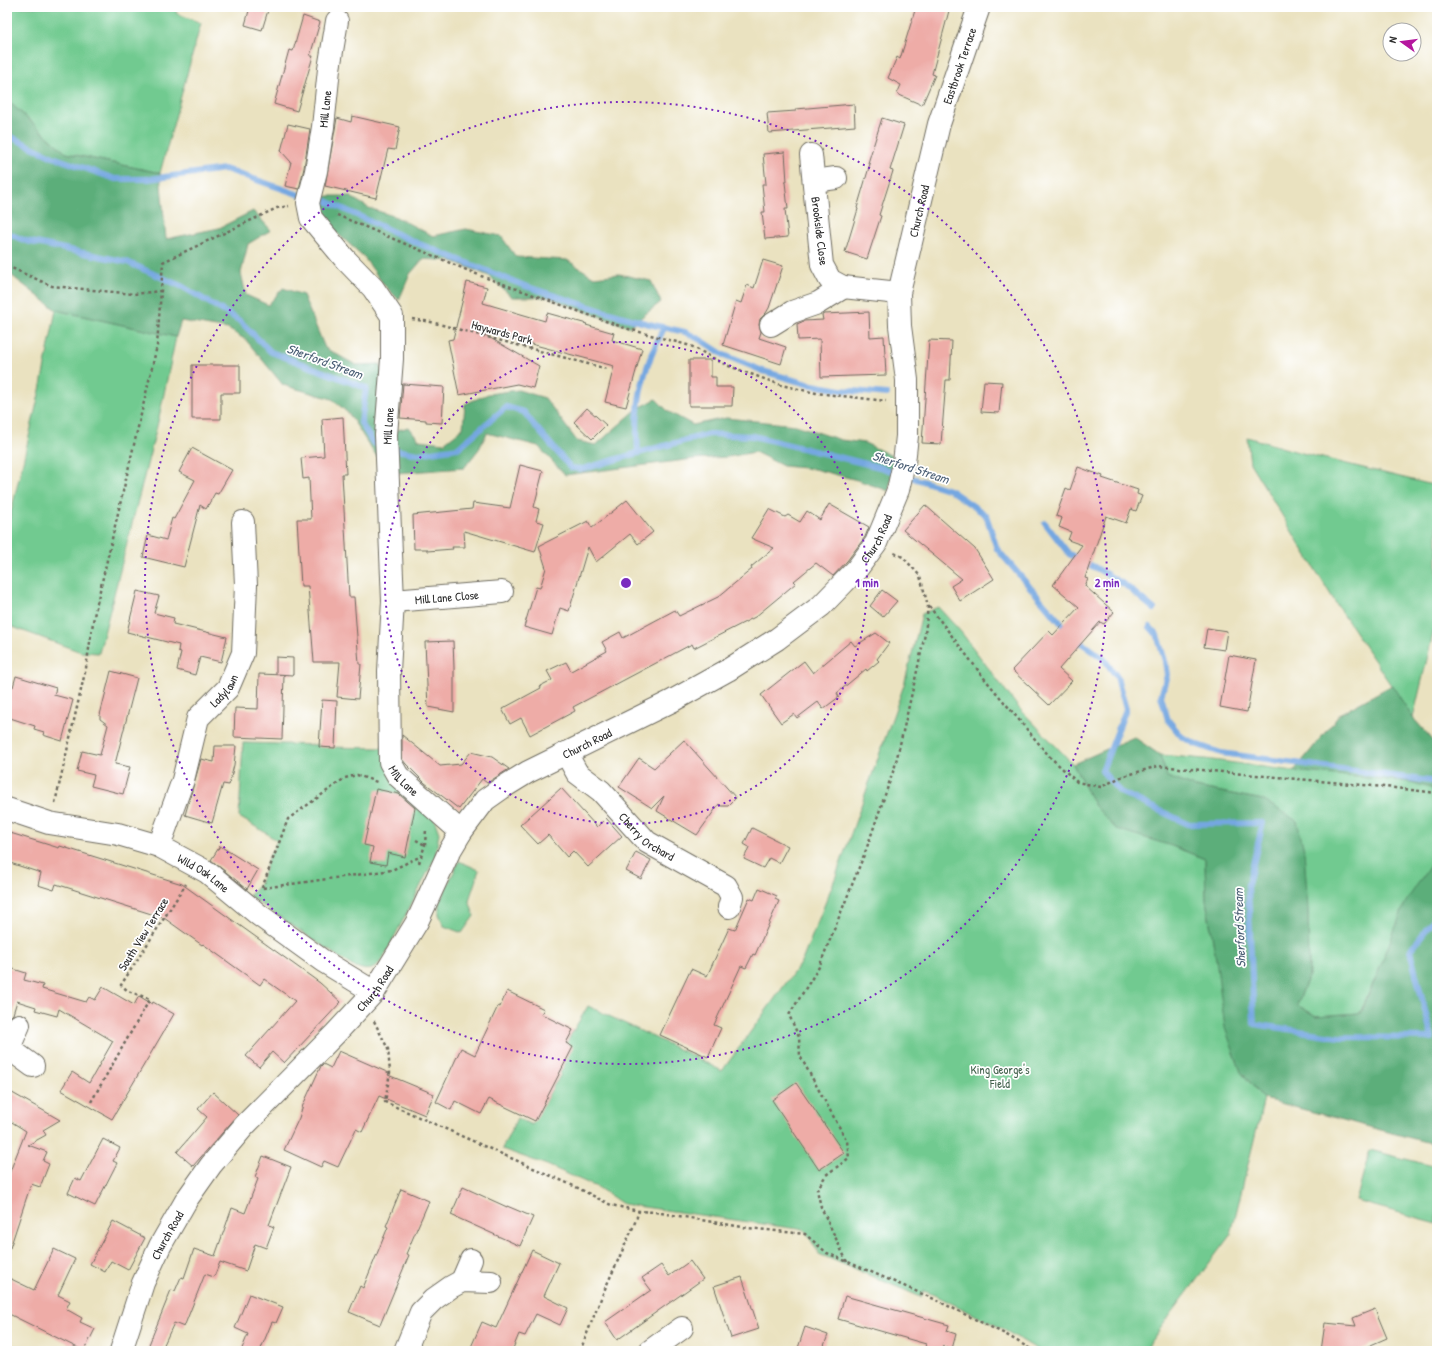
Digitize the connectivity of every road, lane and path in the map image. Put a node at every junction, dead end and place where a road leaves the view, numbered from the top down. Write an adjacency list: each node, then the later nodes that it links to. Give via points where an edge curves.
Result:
1 (979, 7): 3 (street, Eastbrook Terrace)
2 (337, 21): 7 (street, Mill Lane, via 322,135)
3 (940, 124): 11 (street, Church Road)
4 (811, 155): 6 (street, Brookside Close)
5 (836, 178): 6 (street, Brookside Close)
6 (814, 181): 9 (street, Brookside Close, via 822,265 830,280)
7 (308, 203): 10 (path, via 277,208 163,262); 12 (street, via 311,218 373,288); 15 (path, via 481,276 625,328 691,346 726,365 781,385 816,393 891,401 895,405)
8 (7, 266): 10 (path, via 52,286 134,294)
9 (844, 287): 11 (street, Brookside Close); 13 (street, via 818,303 792,312)
10 (160, 291): 25 (path, via 157,346 94,616 86,668 60,785)
11 (899, 293): 15 (street, Church Road)
12 (392, 316): 14 (path, Haywards Park, via 431,322); 19 (street, Mill Lane, via 386,464)
13 (771, 325)
14 (607, 369)
15 (907, 408): 17 (street, Church Road, via 907,436 898,490)
16 (243, 522): 29 (street, Ladylawn, via 246,592 243,653 228,688 198,718 183,780)
17 (876, 542): 20 (path, via 903,557 920,576); 21 (street, Church Road, via 857,569 822,606 777,639 672,701)
18 (502, 592): 19 (street, Mill Lane Close)
19 (393, 601): 27 (street, Mill Lane, via 389,671 390,762 398,776)
20 (928, 606): 23 (path, via 1050,757 1077,782 1101,787 1121,776 1158,766); 42 (path, via 917,671 893,773 866,850 819,967 790,1015 799,1037 800,1056 847,1141 849,1158 826,1175 817,1190 820,1207)
21 (566, 753): 27 (street, Church Road, via 528,772 490,796); 34 (street, Cherry Orchard, via 577,773 601,791 647,842 726,886 732,896)
22 (383, 785): 32 (path, via 357,775 345,778 288,819)
23 (1437, 793)
24 (7, 809): 25 (street, Wild Oak Lane)
25 (49, 823): 29 (street, Wild Oak Lane, via 118,834)
26 (427, 823): 28 (path)
27 (461, 832): 35 (street, Church Road, via 417,922)
28 (425, 845)
29 (159, 846): 31 (street, Wild Oak Lane)
30 (422, 856): 32 (path, via 392,870)
31 (197, 866): 33 (street, Wild Oak Lane); 39 (path, South View Terrace, via 121,985 128,991 150,999)
32 (262, 888): 33 (path)
33 (245, 903): 35 (street, Wild Oak Lane)
34 (729, 907)
35 (367, 999): 40 (path, via 388,1050 390,1072 385,1102 611,1205); 47 (street, Church Road, via 245,1125 211,1165 160,1246 143,1283)
36 (19, 1025): 37 (street)
37 (8, 1047): 38 (street)
38 (33, 1066)
39 (91, 1102)
40 (639, 1211): 42 (path, via 805,1234 827,1253); 49 (path)
41 (471, 1260): 43 (street)
42 (847, 1262): 50 (path, via 934,1300)
43 (462, 1281): 44 (street); 48 (street, via 434,1299 421,1312)
44 (491, 1282)
45 (682, 1328): 46 (street)
46 (655, 1349)
47 (120, 1351)
48 (405, 1351)
49 (580, 1351)
50 (1034, 1351)

